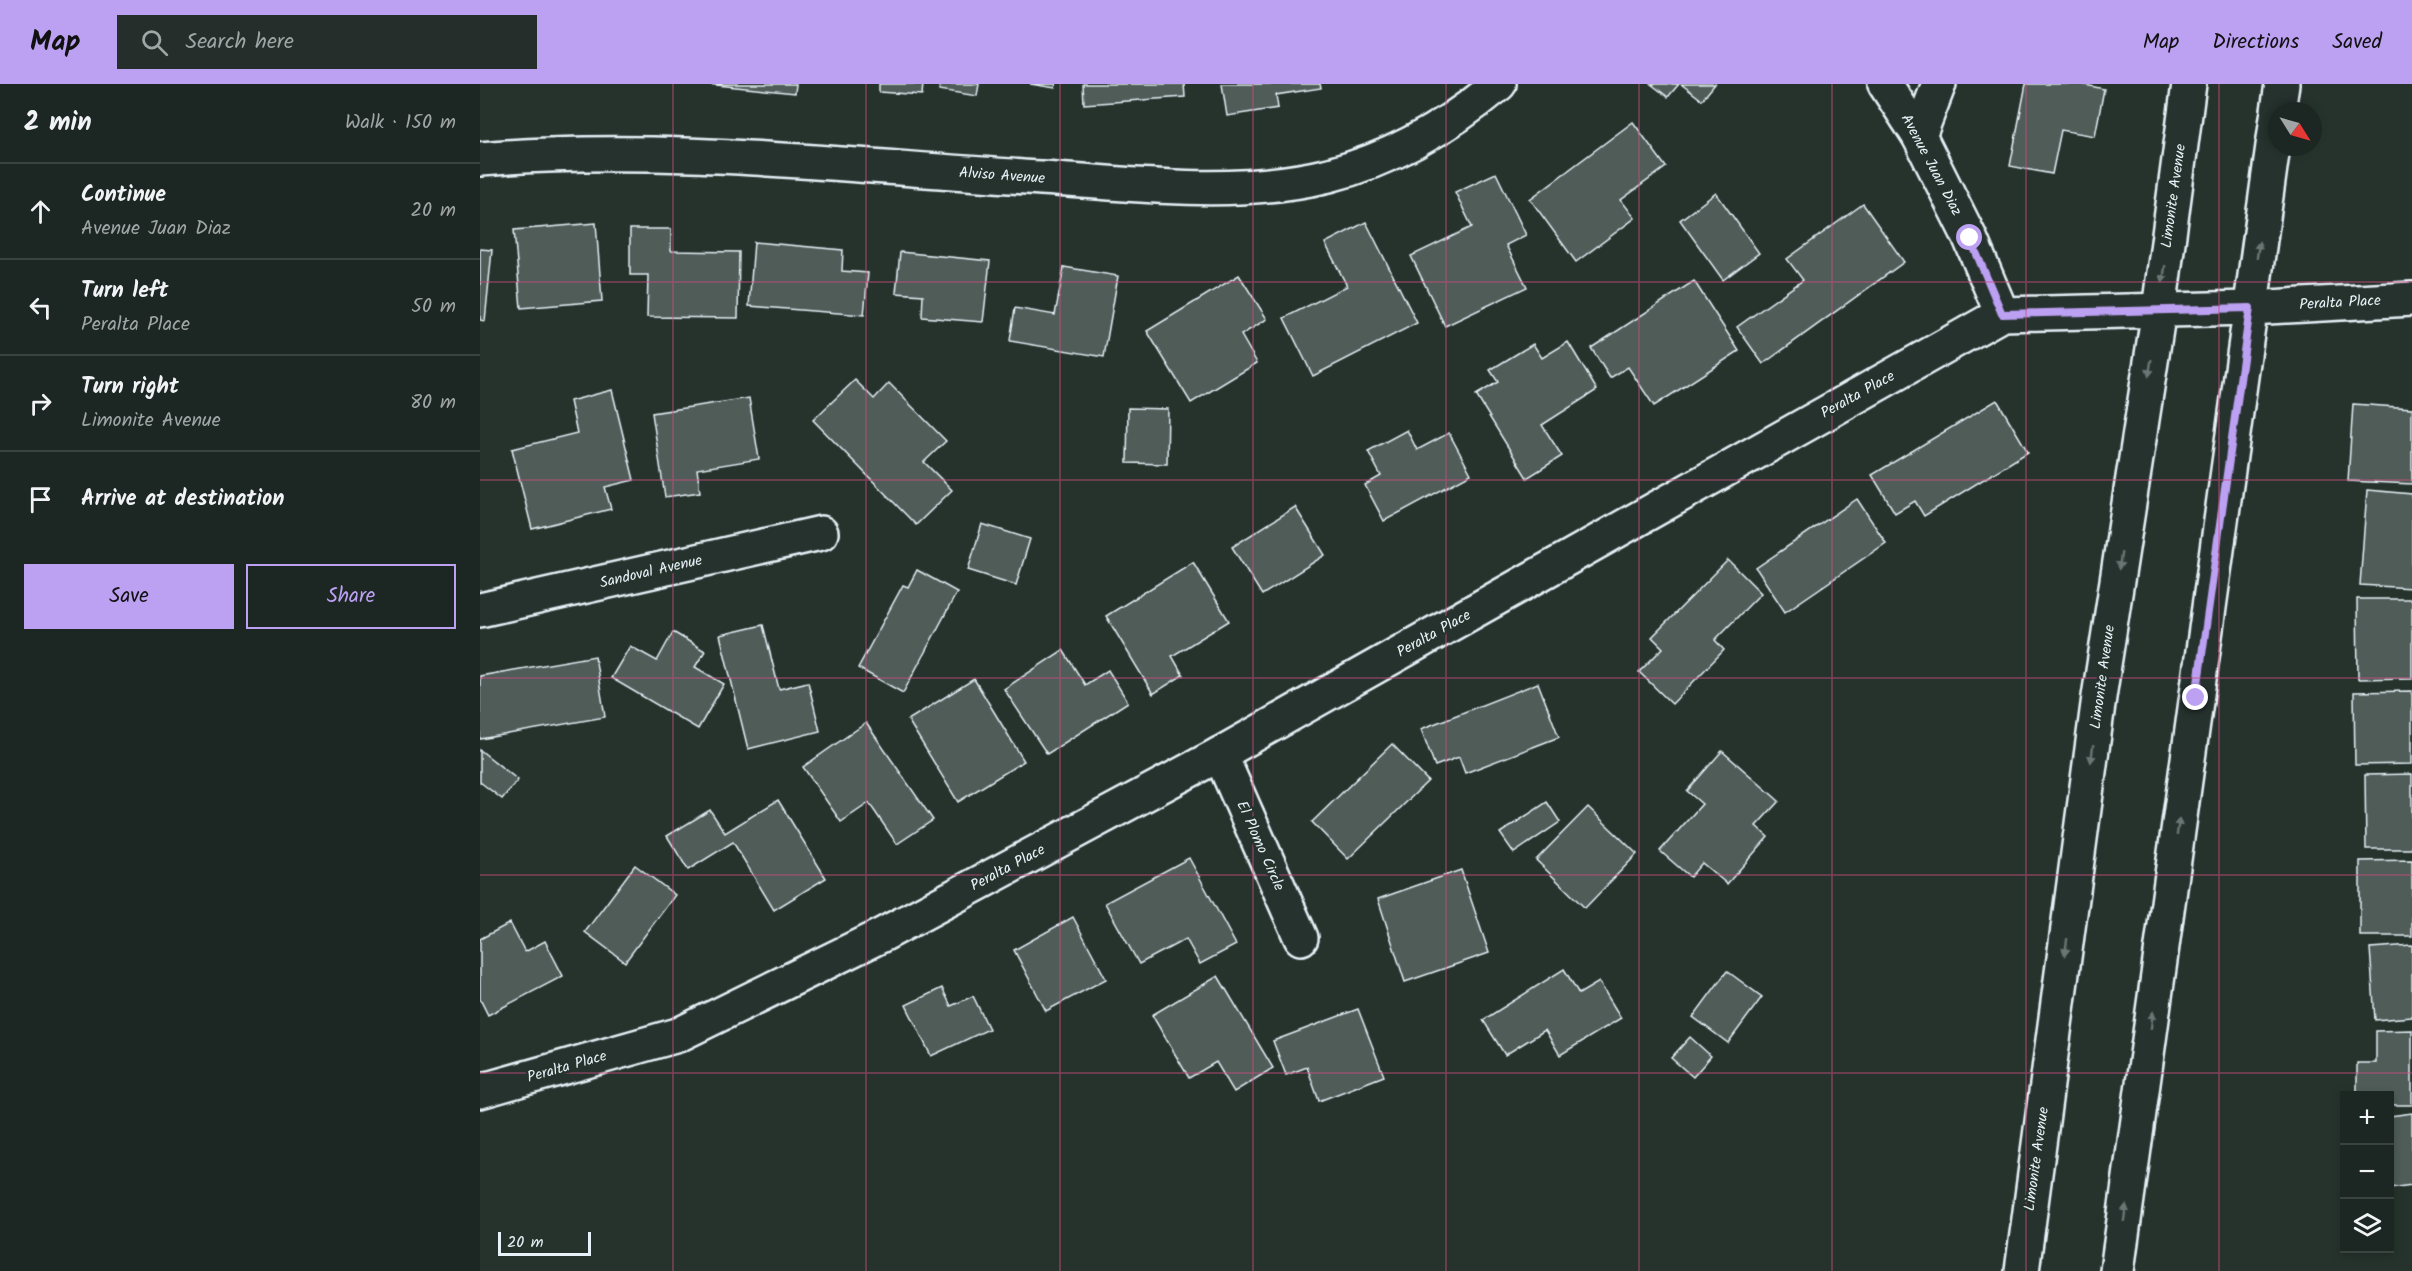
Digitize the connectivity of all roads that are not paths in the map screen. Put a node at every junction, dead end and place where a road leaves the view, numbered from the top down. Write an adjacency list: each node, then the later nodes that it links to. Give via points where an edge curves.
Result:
1 (1499, 84): 9 (street, Alviso Avenue, via 1432,132 1383,156 1330,175 1246,188 1138,185 700,154)
2 (1885, 84): 7 (street, Avenue Juan Diaz)
3 (1939, 84): 7 (street)
4 (2189, 84): 12 (street, Limonite Avenue, one-way to 12)
5 (2282, 84): 6 (street)
6 (2279, 102)
7 (1919, 136): 13 (street, Avenue Juan Diaz, via 1970,238)
8 (2271, 156): 11 (street, one-way to 8)
9 (480, 159)
10 (2412, 299): 11 (street, Peralta Place)
11 (2250, 308): 12 (street, Peralta Place); 20 (street, one-way to 11)
12 (2159, 310): 13 (street, Peralta Place); 19 (street, Limonite Avenue, one-way to 19, via 2099,698)
13 (2002, 314): 16 (street, Peralta Place)
14 (821, 533): 15 (street, Sandoval Avenue)
15 (480, 610)
16 (1220, 754): 17 (street, El Plomo Circle); 18 (street, Peralta Place, via 884,934 678,1035)
17 (1301, 938)
18 (480, 1091)
19 (2022, 1271)
20 (2117, 1271)

